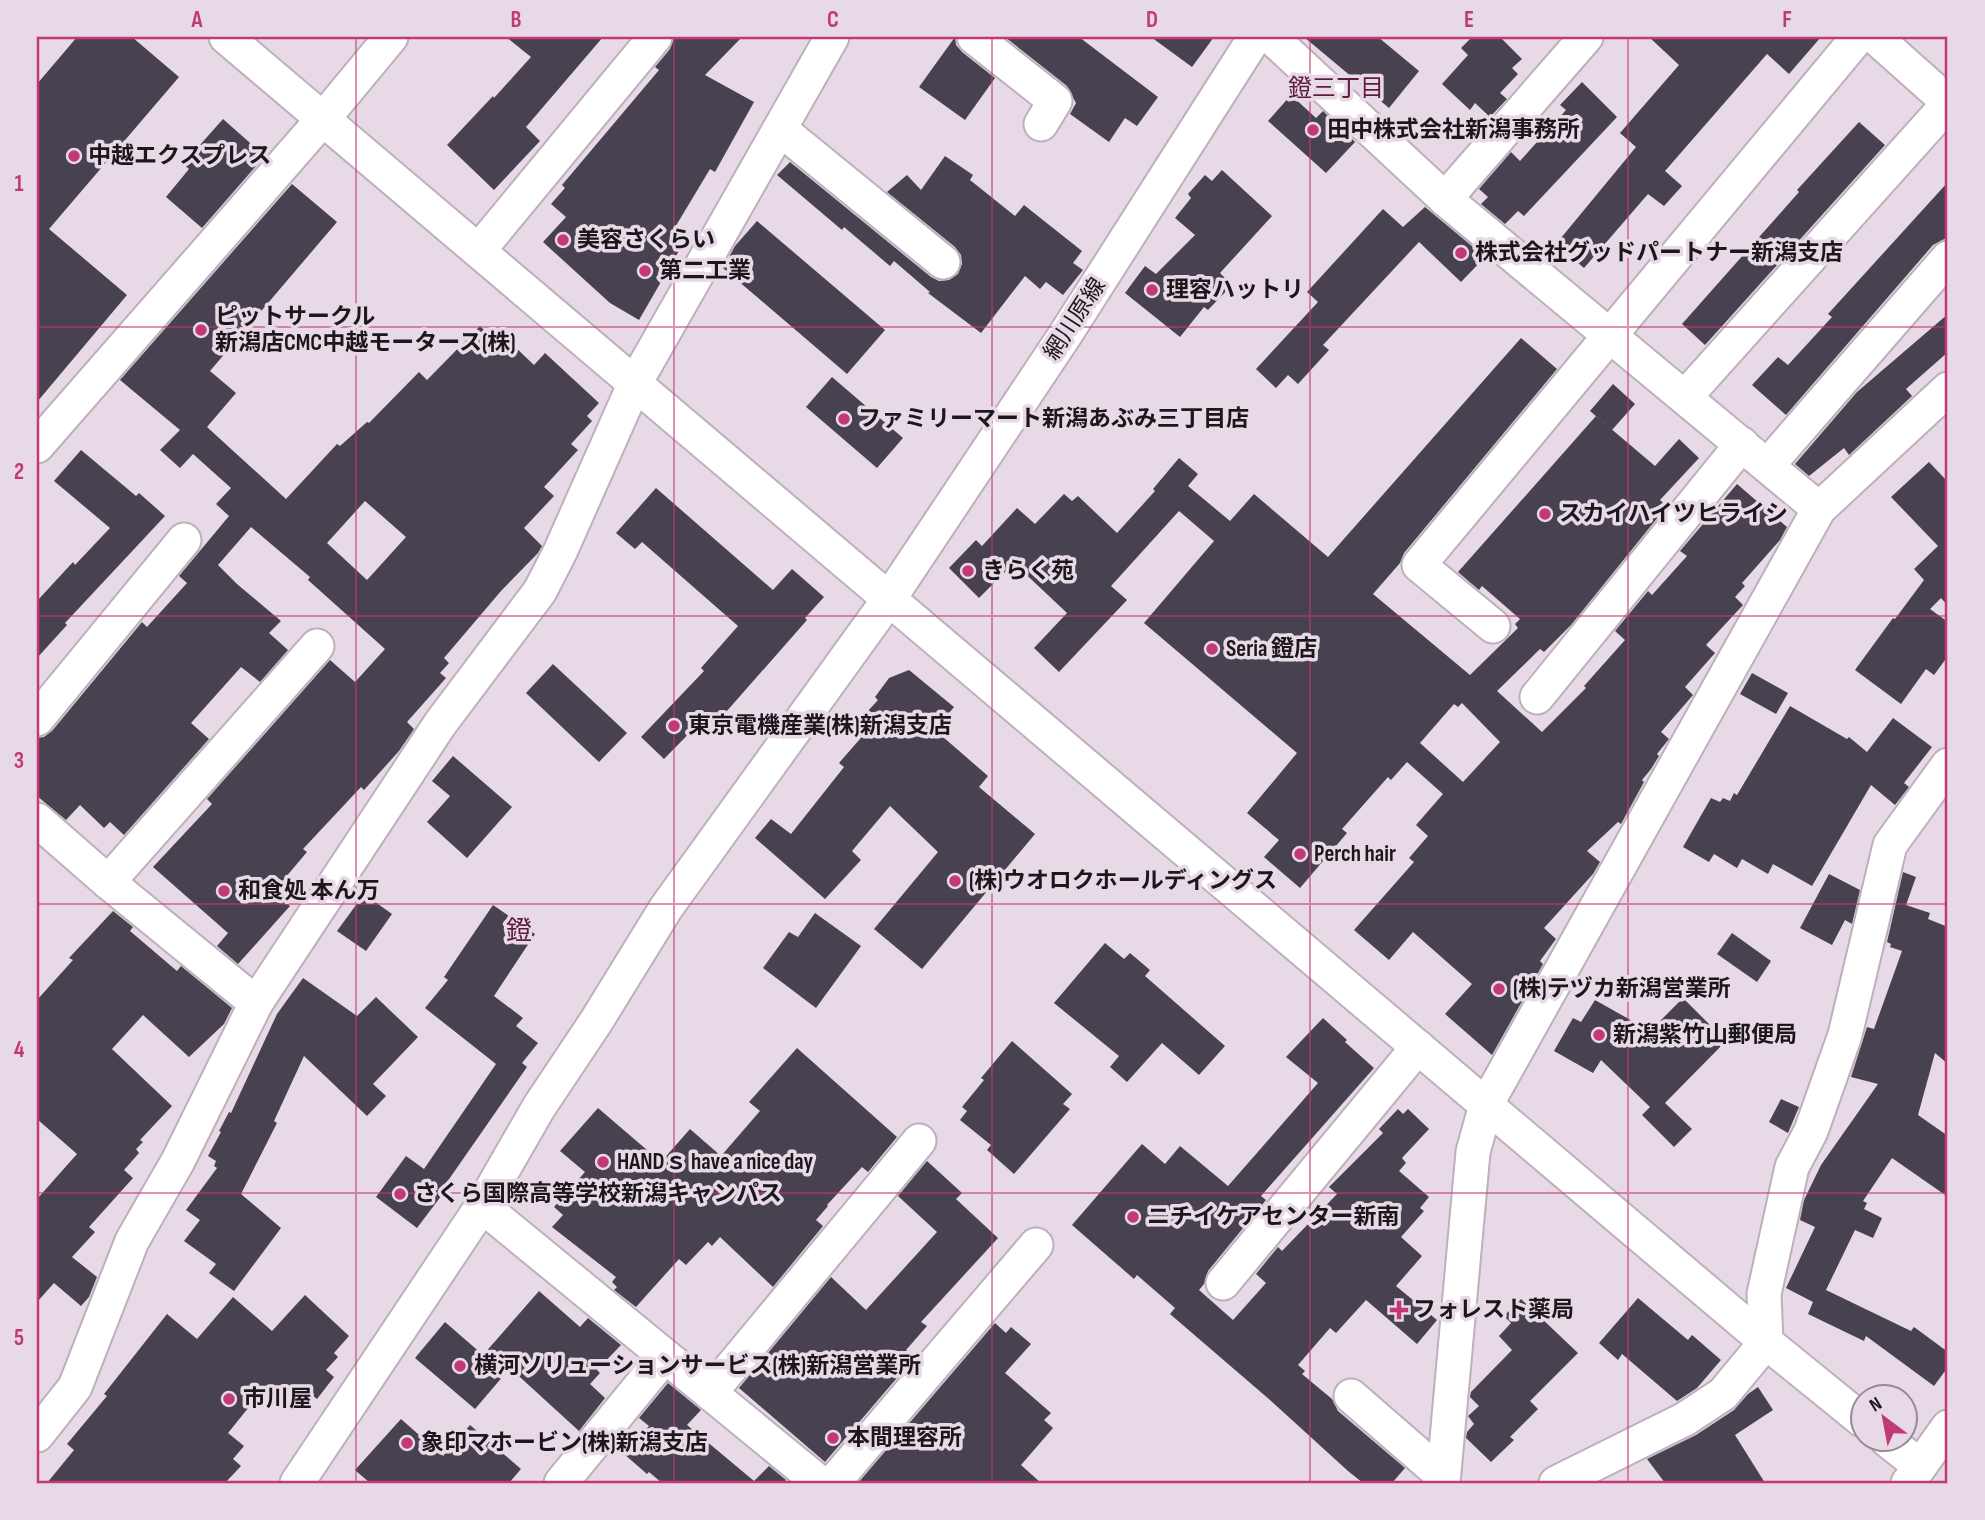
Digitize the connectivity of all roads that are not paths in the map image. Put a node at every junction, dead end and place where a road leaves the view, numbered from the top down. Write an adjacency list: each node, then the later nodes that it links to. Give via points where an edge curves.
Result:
1 (226, 37): 12 (street)
2 (390, 37): 12 (street)
3 (655, 37): 16 (street)
4 (832, 37): 14 (street)
5 (974, 37): 13 (street, via 1055,102)
6 (1255, 37): 28 (street, 網川原線, via 1065,335)
7 (1271, 37): 15 (street)
8 (1586, 37): 15 (street)
9 (1858, 37): 19 (street)
10 (1875, 37): 11 (street)
11 (1948, 103): 21 (street)
12 (323, 118): 16 (street); 24 (street)
13 (1041, 124)
14 (780, 129): 18 (street); 20 (street)
15 (1445, 199): 19 (street)
16 (478, 250): 20 (street)
17 (1948, 258): 25 (street)
18 (943, 262)
19 (1610, 334): 21 (street); 29 (street, via 1419,565)
20 (635, 383): 28 (street); 36 (street, via 540,591 440,724)
21 (1685, 397): 23 (street)
22 (1944, 401): 26 (street)
23 (1742, 444): 25 (street); 31 (street)
24 (37, 446)
25 (1768, 465): 26 (street)
26 (1819, 509): 38 (street)
27 (184, 540): 32 (street)
28 (889, 598): 37 (street); 40 (street, 網川原線, via 666,908 539,1107)
29 (1493, 626)
30 (317, 646): 35 (street)
31 (1537, 697)
32 (37, 719)
33 (1948, 765): 43 (street, via 1890,845 1846,1035 1811,1131 1792,1167 1764,1294)
34 (37, 820): 35 (street)
35 (108, 882): 36 (street)
36 (256, 1003): 49 (street, via 178,1161 132,1241 75,1387)
37 (1418, 1047): 38 (street); 42 (street)
38 (1486, 1105): 43 (street); 52 (street, via 1473,1152)
39 (919, 1141): 45 (street)
40 (482, 1206): 44 (street); 53 (street, 網川原線)
41 (1036, 1245): 56 (street)
42 (1223, 1283)
43 (1766, 1342): 47 (street); 57 (street, via 1723,1394 1695,1413)
44 (665, 1356): 45 (street); 54 (street)
45 (710, 1393): 55 (street)
46 (1350, 1396): 52 (street)
47 (1848, 1408)
48 (1948, 1427): 51 (street)
49 (37, 1435)
50 (1897, 1454): 51 (street)
51 (1914, 1475)
52 (1443, 1480)
53 (297, 1483)
54 (562, 1483)
55 (820, 1483)
56 (833, 1483)
57 (1556, 1483)

